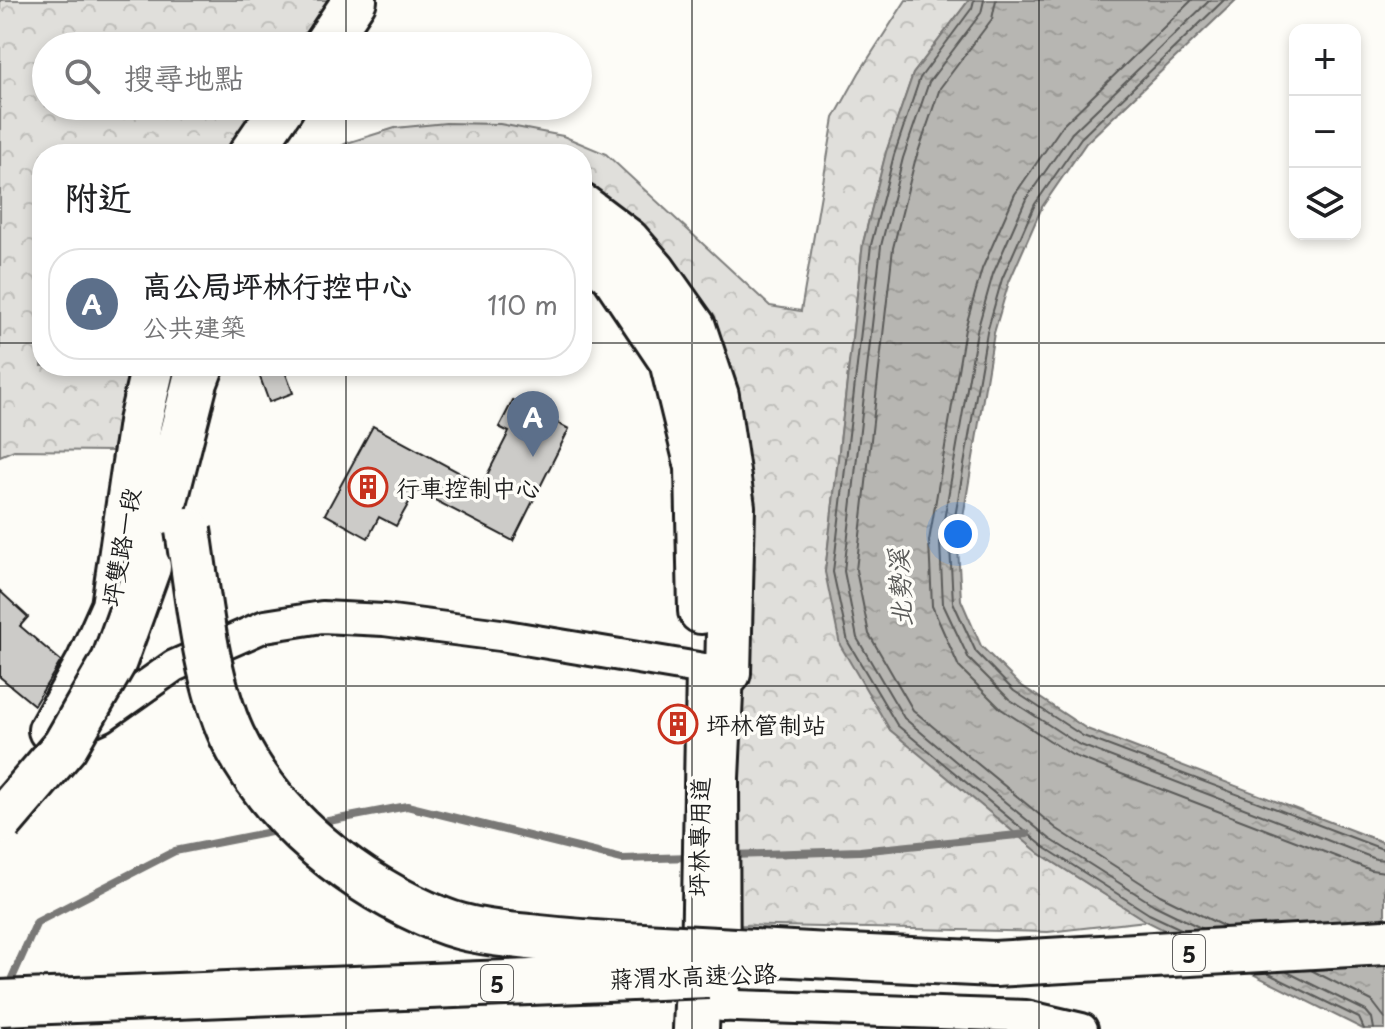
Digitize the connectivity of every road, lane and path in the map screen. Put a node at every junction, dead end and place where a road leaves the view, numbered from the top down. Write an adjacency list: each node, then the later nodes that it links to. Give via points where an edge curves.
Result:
1 (355, 0): 2 (street)
2 (333, 32)
3 (273, 120): 4 (street)
4 (257, 144)
5 (592, 215): 10 (highway, via 627,241 693,327 716,396 732,507)
6 (592, 257): 10 (highway, via 612,272 672,361 698,467)
7 (151, 376): 11 (street, 坪雙路一段, via 113,606)
8 (197, 376): 13 (highway, bridge, via 148,567 114,661 65,746)
9 (222, 376): 15 (highway, bridge, via 188,530 209,664 232,735 253,771 283,811 332,857 391,896 442,921 494,933 583,943)
10 (715, 671): 11 (street, via 442,627 322,617 265,626 174,666 103,716); 17 (street, 坪林專用道)
11 (43, 742): 12 (street, 坪雙路一段)
12 (0, 795)
13 (0, 822)
14 (1385, 942): 15 (highway, 蔣渭水高速公路 / 5)
15 (994, 964): 16 (highway, 蔣渭水高速公路 / 5, bridge)
16 (0, 1003)
17 (710, 1017): 18 (street, via 1026,1016)
18 (1082, 1029)

